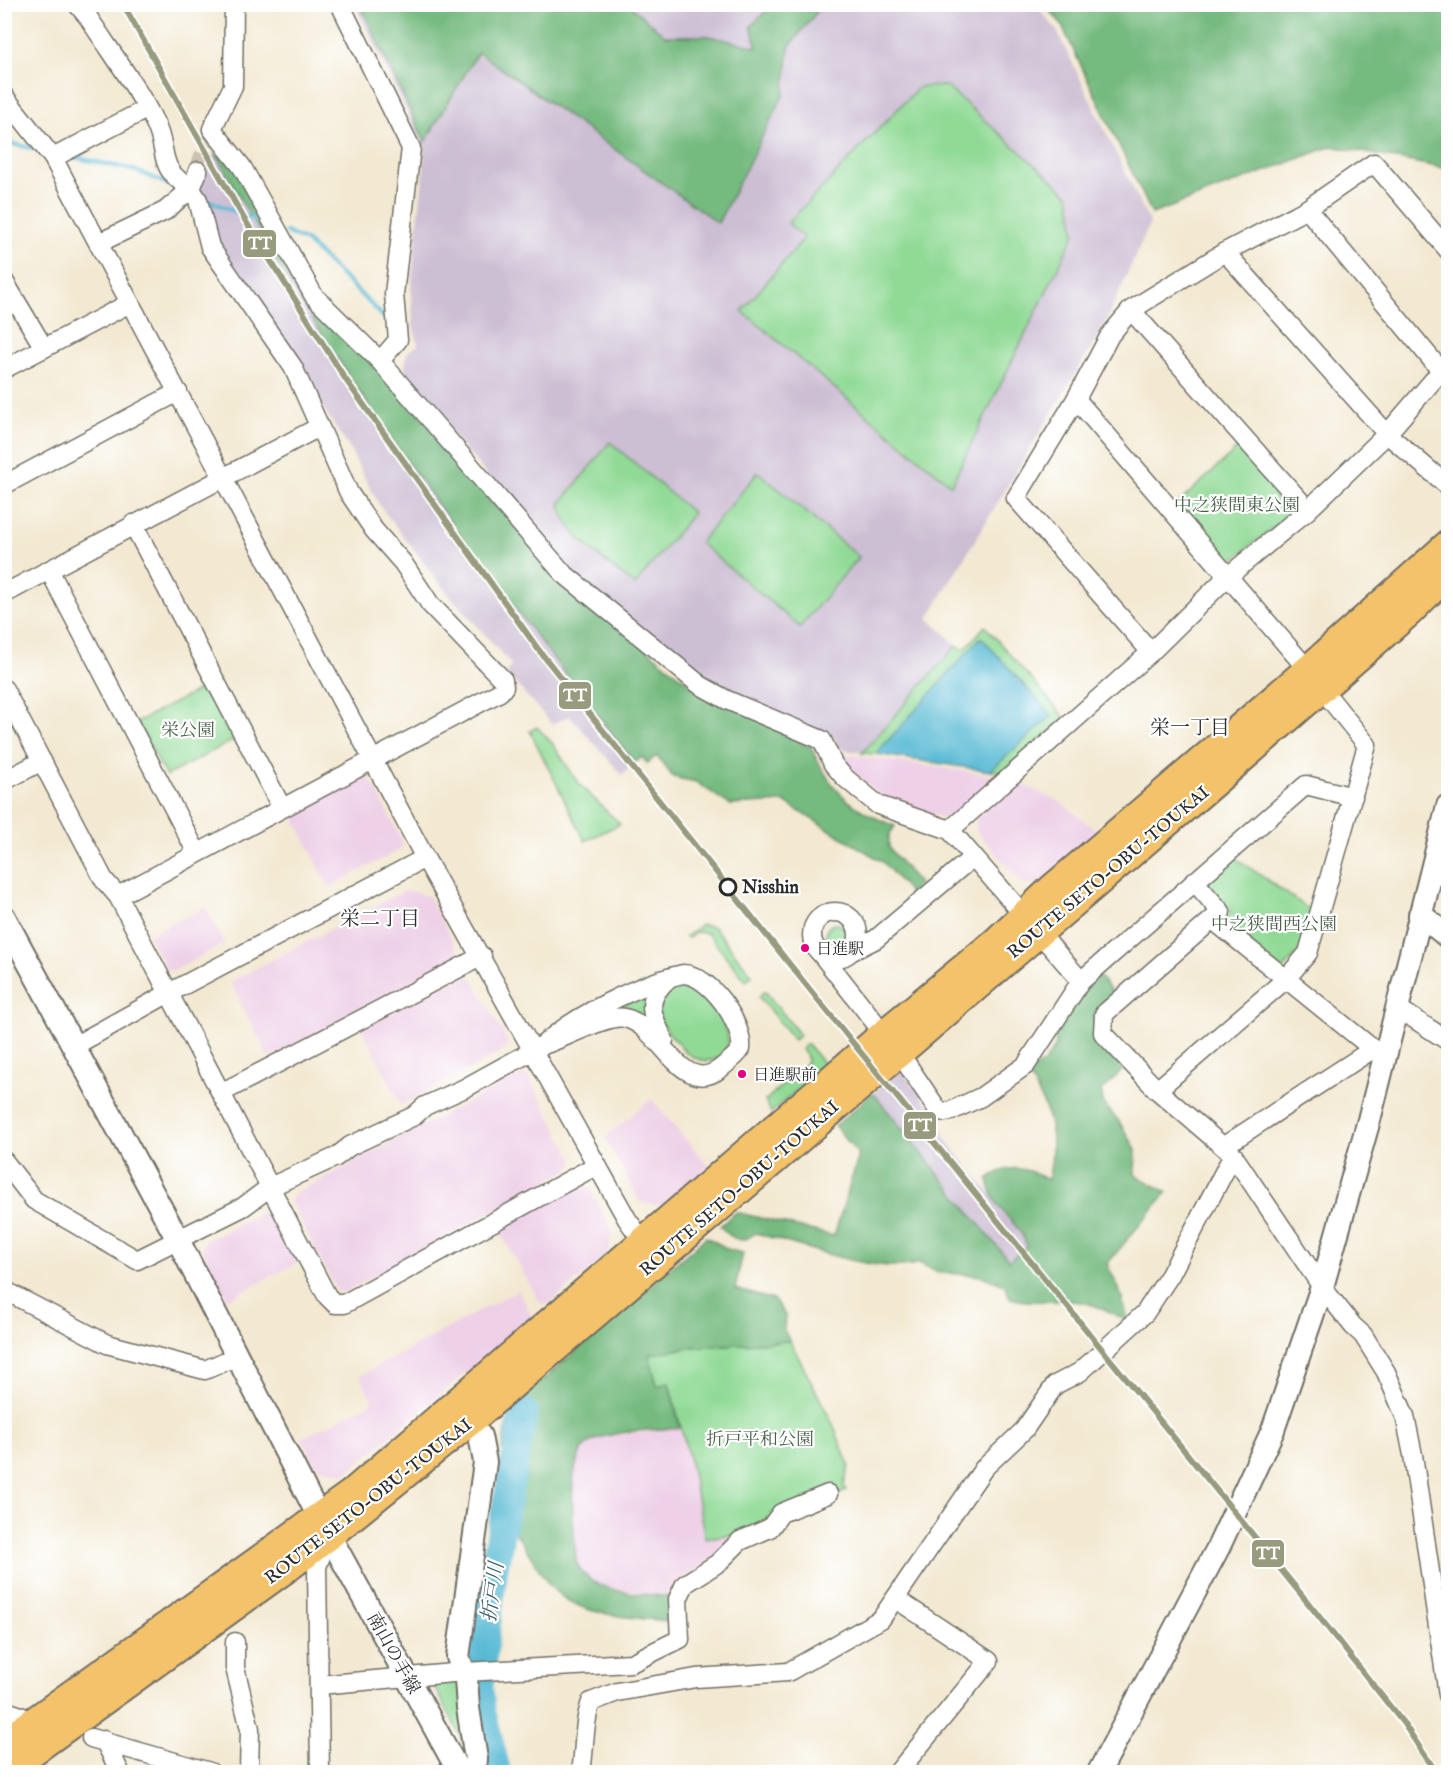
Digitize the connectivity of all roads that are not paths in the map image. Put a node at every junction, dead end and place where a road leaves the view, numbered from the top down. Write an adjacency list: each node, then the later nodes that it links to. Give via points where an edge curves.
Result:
1 (77, 4): 5 (street)
2 (234, 4): 17 (street, via 233,86 213,129 242,167 314,296)
3 (340, 4): 17 (street, via 411,148 394,294 398,340)
4 (4, 96): 6 (street)
5 (146, 109): 6 (street); 8 (street, via 156,124 166,167)
6 (53, 158): 10 (street)
7 (198, 171): 8 (street)
8 (191, 189): 10 (street, via 165,211); 22 (street, via 198,200 210,247 292,367)
9 (1306, 209): 11 (street, via 1374,163); 12 (street); 18 (street)
10 (99, 243): 14 (street)
11 (1449, 250)
12 (1225, 252): 15 (street); 23 (street)
13 (4, 281): 16 (street)
14 (130, 303): 16 (street); 20 (street)
15 (1131, 310): 21 (street, via 1110,335); 27 (street)
16 (44, 348): 19 (street)
17 (380, 361): 43 (street, via 562,573 700,685 822,740 844,777 878,805)
18 (1445, 367): 23 (street)
19 (4, 369)
20 (178, 392): 24 (street); 25 (street)
21 (1076, 399): 32 (street); 34 (street, via 1016,498)
22 (319, 427): 24 (street); 37 (street, via 349,493 374,530 403,563 430,604 504,683 500,692)
23 (1387, 434): 26 (street); 27 (street)
24 (223, 478): 28 (street); 37 (street)
25 (4, 485)
26 (1449, 486)
27 (1308, 510): 32 (street)
28 (133, 524): 30 (street); 42 (street)
29 (1449, 545): 35 (main road, ROUTE SETO-OBU-TOUKAI)
30 (49, 570): 33 (street); 44 (street)
31 (1449, 573): 35 (main road, ROUTE SETO-OBU-TOUKAI)
32 (1226, 578): 34 (street); 35 (street)
33 (4, 594)
34 (1151, 652): 43 (street)
35 (1315, 679): 40 (street, via 1367,745); 52 (main road, ROUTE SETO-OBU-TOUKAI)
36 (4, 689): 38 (street)
37 (372, 759): 42 (street); 46 (street)
38 (42, 761): 39 (street); 48 (street, via 104,880)
39 (4, 781)
40 (1353, 797): 47 (street, via 1306,785); 58 (street, via 1308,953)
41 (1449, 807): 49 (street)
42 (282, 808): 44 (street)
43 (950, 830): 45 (street)
44 (197, 853): 48 (street)
45 (973, 857): 52 (street); 55 (street, via 876,939)
46 (425, 858): 56 (street); 60 (street)
47 (1194, 881): 51 (street, via 1221,912); 59 (street)
48 (118, 896): 60 (street)
49 (1419, 914): 53 (street); 61 (street)
50 (4, 917): 64 (street, 南山の手線)
51 (1213, 920): 58 (street); 68 (street, via 1104,1014 1103,1033)
52 (1031, 924): 59 (street); 63 (main road, ROUTE SETO-OBU-TOUKAI)
53 (1449, 937)
54 (818, 949): 55 (street, via 837,958); 55 (street, via 812,936 816,922 826,914 841,912 856,926 858,940); 63 (street)
55 (850, 952)
56 (482, 956): 65 (street); 69 (street)
57 (668, 979): 65 (street, via 562,1027); 67 (street, via 655,995 652,1016); 67 (street, via 689,974 702,981 734,1018 742,1037 738,1054 708,1076 686,1071)
58 (1286, 979): 66 (street); 68 (street)
59 (1081, 981): 63 (street, via 1026,1065 981,1097 951,1111 938,1110)
60 (168, 993): 64 (street); 69 (street)
61 (1396, 1007): 62 (street); 66 (street)
62 (1449, 1041)
63 (891, 1042): 75 (main road, ROUTE SETO-OBU-TOUKAI)
64 (74, 1046): 74 (street, 南山の手線)
65 (538, 1048): 67 (street, via 605,1019 619,1017 645,1028); 72 (street); 73 (street, via 350,1146 336,1157)
66 (1379, 1054): 70 (street); 76 (street)
67 (671, 1055)
68 (1157, 1090): 70 (street)
69 (220, 1093): 73 (street)
70 (1229, 1151): 76 (street); 82 (street, via 1170,1275 1145,1312 1080,1372 1055,1385 1024,1430 984,1468)
71 (4, 1161): 74 (street, via 34,1200 136,1260)
72 (597, 1165): 73 (street, via 339,1305 327,1296); 75 (street)
73 (270, 1187): 74 (street, via 243,1207)
74 (178, 1240): 78 (street, 南山の手線)
75 (649, 1251): 79 (main road, ROUTE SETO-OBU-TOUKAI); 81 (main road, ROUTE SETO-OBU-TOUKAI, via 350,1495)
76 (1322, 1287): 89 (street, via 1363,1335 1386,1372 1405,1416); 100 (street, via 1273,1430 1218,1548)
77 (4, 1290): 78 (street, via 107,1344 205,1370)
78 (237, 1356): 81 (street, 南山の手線)
79 (470, 1421): 81 (main road, ROUTE SETO-OBU-TOUKAI); 85 (street, via 480,1436 485,1462 458,1657)
80 (828, 1494): 84 (street, via 781,1513 770,1528 740,1541 718,1563 685,1584 678,1599 680,1639)
81 (324, 1525): 86 (street, 南山の手線); 87 (street, via 317,1567); 90 (main road, ROUTE SETO-OBU-TOUKAI, via 295,1535); 91 (main road, ROUTE SETO-OBU-TOUKAI)
82 (896, 1599): 88 (street, via 881,1619 788,1672 696,1678); 99 (street, via 989,1661)
83 (234, 1642): 94 (street, via 235,1668 250,1729)
84 (632, 1663): 85 (street); 88 (street)
85 (467, 1672): 86 (street); 97 (street, via 476,1759 475,1768)
86 (407, 1676): 87 (street); 96 (street, 南山の手線)
87 (319, 1685): 95 (street)
88 (617, 1692): 98 (street, via 591,1702)
89 (1449, 1695)
90 (4, 1743)
91 (4, 1772)
92 (120, 1773): 93 (street, via 98,1739)
93 (210, 1773)
94 (249, 1773)
95 (320, 1773)
96 (459, 1773)
97 (469, 1773)
98 (581, 1773)
99 (898, 1773)
100 (1099, 1773)

